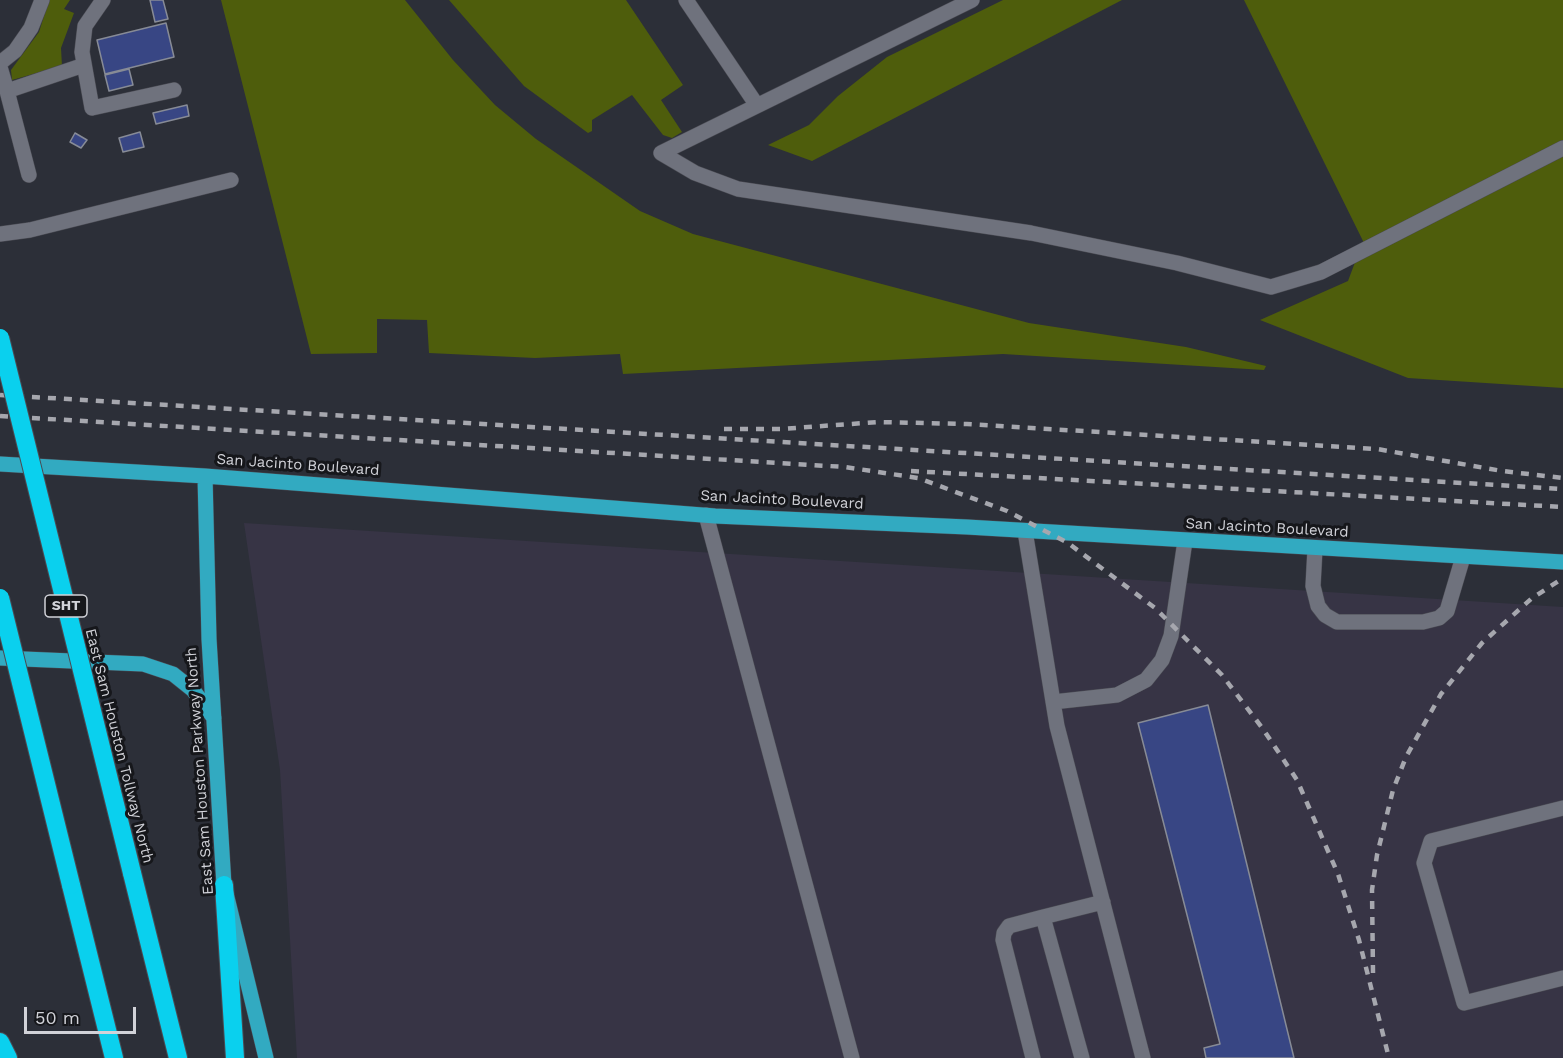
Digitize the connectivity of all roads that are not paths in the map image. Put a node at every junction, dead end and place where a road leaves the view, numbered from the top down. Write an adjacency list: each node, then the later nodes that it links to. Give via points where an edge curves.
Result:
1 (42, 0): 5 (street, via 31,28)
2 (103, 0): 6 (street, via 85,26)
3 (686, 0): 9 (street)
4 (972, 0): 9 (street)
5 (0, 65): 8 (street)
6 (84, 65): 7 (street, via 92,108); 8 (street)
7 (174, 90)
8 (7, 91): 11 (street)
9 (756, 104): 10 (street, via 661,153 695,173 738,189 1031,233 1271,286 1321,272)
10 (1563, 148)
11 (29, 175)
12 (231, 180): 13 (street)
13 (0, 234)
14 (0, 338): 35 (highway, East Sam Houston Tollway North / SHT, bridge)
15 (0, 464): 16 (main road, San Jacinto Boulevard)
16 (205, 476): 17 (main road, San Jacinto Boulevard); 26 (main road, East Sam Houston Parkway North)
17 (706, 515): 18 (main road, San Jacinto Boulevard); 38 (street)
18 (1025, 531): 19 (main road, San Jacinto Boulevard); 25 (street)
19 (1185, 541): 20 (main road, San Jacinto Boulevard); 25 (street, via 1171,636 1162,660 1146,680 1117,695)
20 (1316, 549): 21 (main road, San Jacinto Boulevard); 21 (street, via 1313,586 1318,606 1337,622 1423,622 1439,618 1447,611)
21 (1464, 557): 22 (main road, San Jacinto Boulevard)
22 (1563, 562)
23 (0, 598): 34 (highway, bridge)
24 (0, 658): 26 (main road, via 143,664 173,674 193,690)
25 (1053, 702): 29 (street)
26 (214, 718): 28 (main road, East Sam Houston Parkway North)
27 (1563, 808): 31 (street, via 1431,841 1424,863 1464,1003)
28 (225, 885): 36 (highway); 37 (main road, East Sam Houston Parkway North)
29 (1103, 902): 30 (street); 41 (street)
30 (1043, 917): 39 (street, via 1009,926 1003,940); 40 (street)
31 (1563, 978)
32 (0, 1042): 33 (highway)
33 (8, 1058)
34 (114, 1058)
35 (178, 1058)
36 (235, 1058)
37 (266, 1058)
38 (852, 1058)
39 (1033, 1058)
40 (1082, 1058)
41 (1143, 1058)

